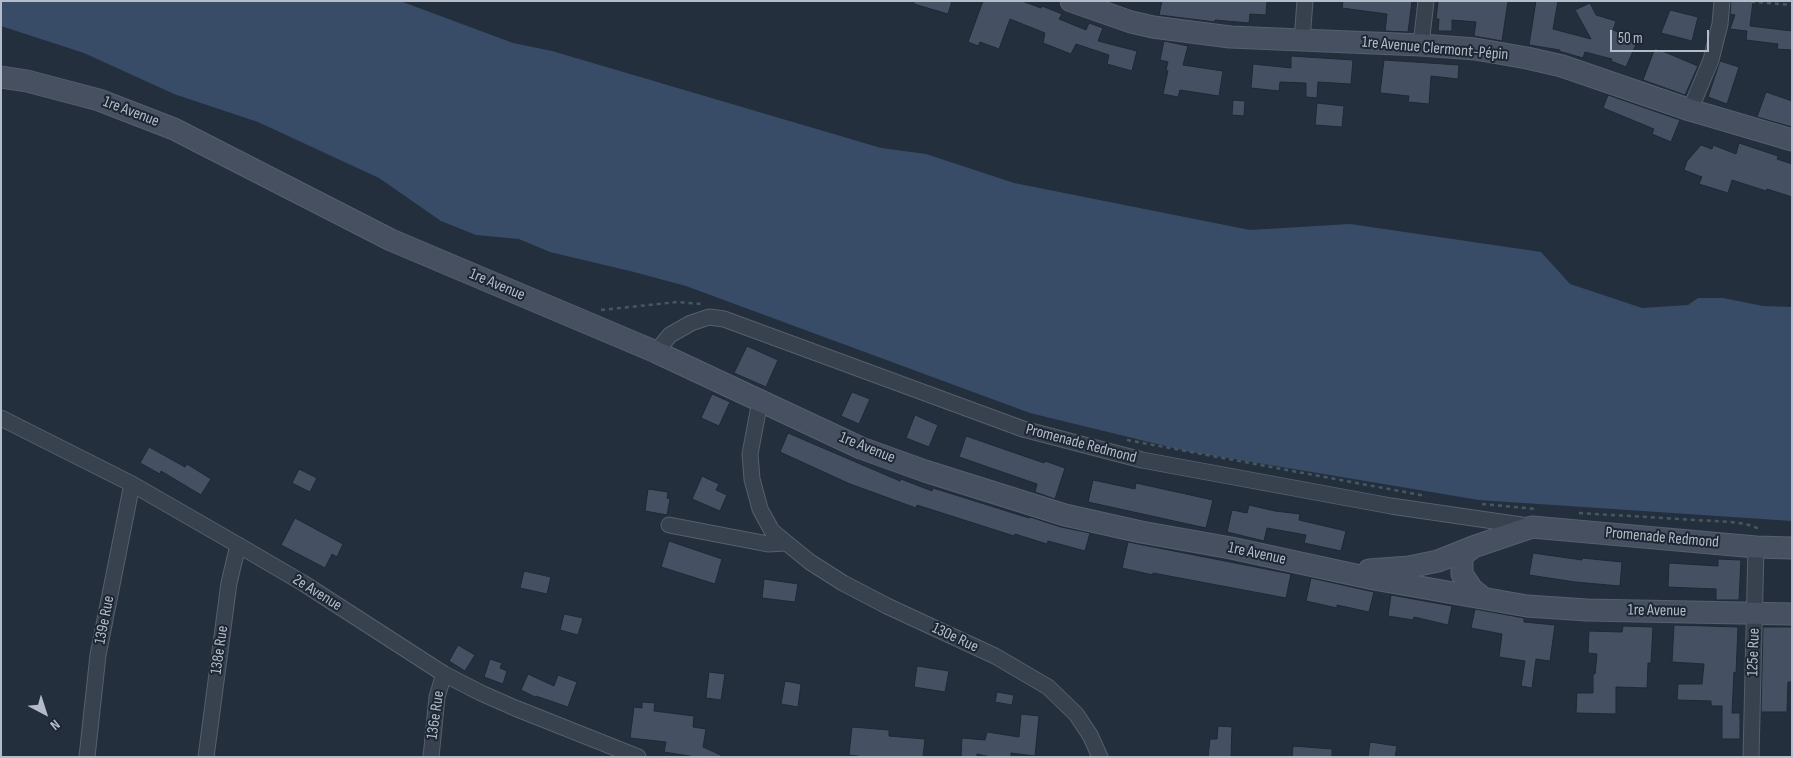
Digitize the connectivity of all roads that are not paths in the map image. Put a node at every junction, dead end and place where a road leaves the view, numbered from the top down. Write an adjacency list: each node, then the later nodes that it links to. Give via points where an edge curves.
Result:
1 (1071, 1): 5 (street, 1re Avenue Clermont-Pépin, via 1153,27 1230,37)
2 (1305, 1): 5 (street)
3 (1426, 1): 6 (street)
4 (1722, 1): 8 (street, via 1711,60)
5 (1302, 40): 6 (street, 1re Avenue Clermont-Pépin)
6 (1421, 45): 8 (street, 1re Avenue Clermont-Pépin, via 1499,53 1562,66)
7 (1, 77): 10 (street, 1re Avenue, via 99,100 174,129 391,240)
8 (1690, 110): 9 (street, 1re Avenue Clermont-Pépin)
9 (1792, 140)
10 (656, 352): 11 (street, 1re Avenue); 14 (street, Promenade Redmond, via 670,335 691,323 709,317 724,319 1023,429 1142,460 1382,505)
11 (760, 401): 17 (street, 130e Rue, via 750,454 752,479 760,509 772,532); 21 (street, 1re Avenue, via 862,448 1065,515)
12 (1, 418): 13 (street, 2e Avenue)
13 (132, 484): 18 (street, 2e Avenue); 27 (street, 139e Rue, via 98,655)
14 (1536, 518): 16 (street, Promenade Redmond); 19 (street, Promenade Redmond)
15 (669, 525): 17 (street, via 768,544)
16 (1759, 539): 20 (street, Promenade Redmond); 23 (street, 125e Rue)
17 (786, 543): 31 (street, 130e Rue, via 843,583 995,656 1048,687 1076,714)
18 (238, 544): 25 (street, 2e Avenue); 28 (street, 138e Rue, via 229,582)
19 (1473, 547): 21 (street, Promenade Redmond, via 1438,561 1409,567); 22 (street, via 1462,556 1462,574)
20 (1792, 548)
21 (1339, 571): 22 (street, 1re Avenue)
22 (1482, 597): 23 (street, 1re Avenue, via 1527,606 1588,610)
23 (1755, 612): 24 (street, 1re Avenue); 32 (street, 125e Rue)
24 (1792, 614)
25 (444, 674): 26 (street, 2e Avenue); 29 (street, 136e Rue, via 437,697)
26 (617, 753): 30 (street, 2e Avenue)
27 (87, 757)
28 (206, 757)
29 (431, 757)
30 (638, 757)
31 (1100, 757)
32 (1750, 757)

